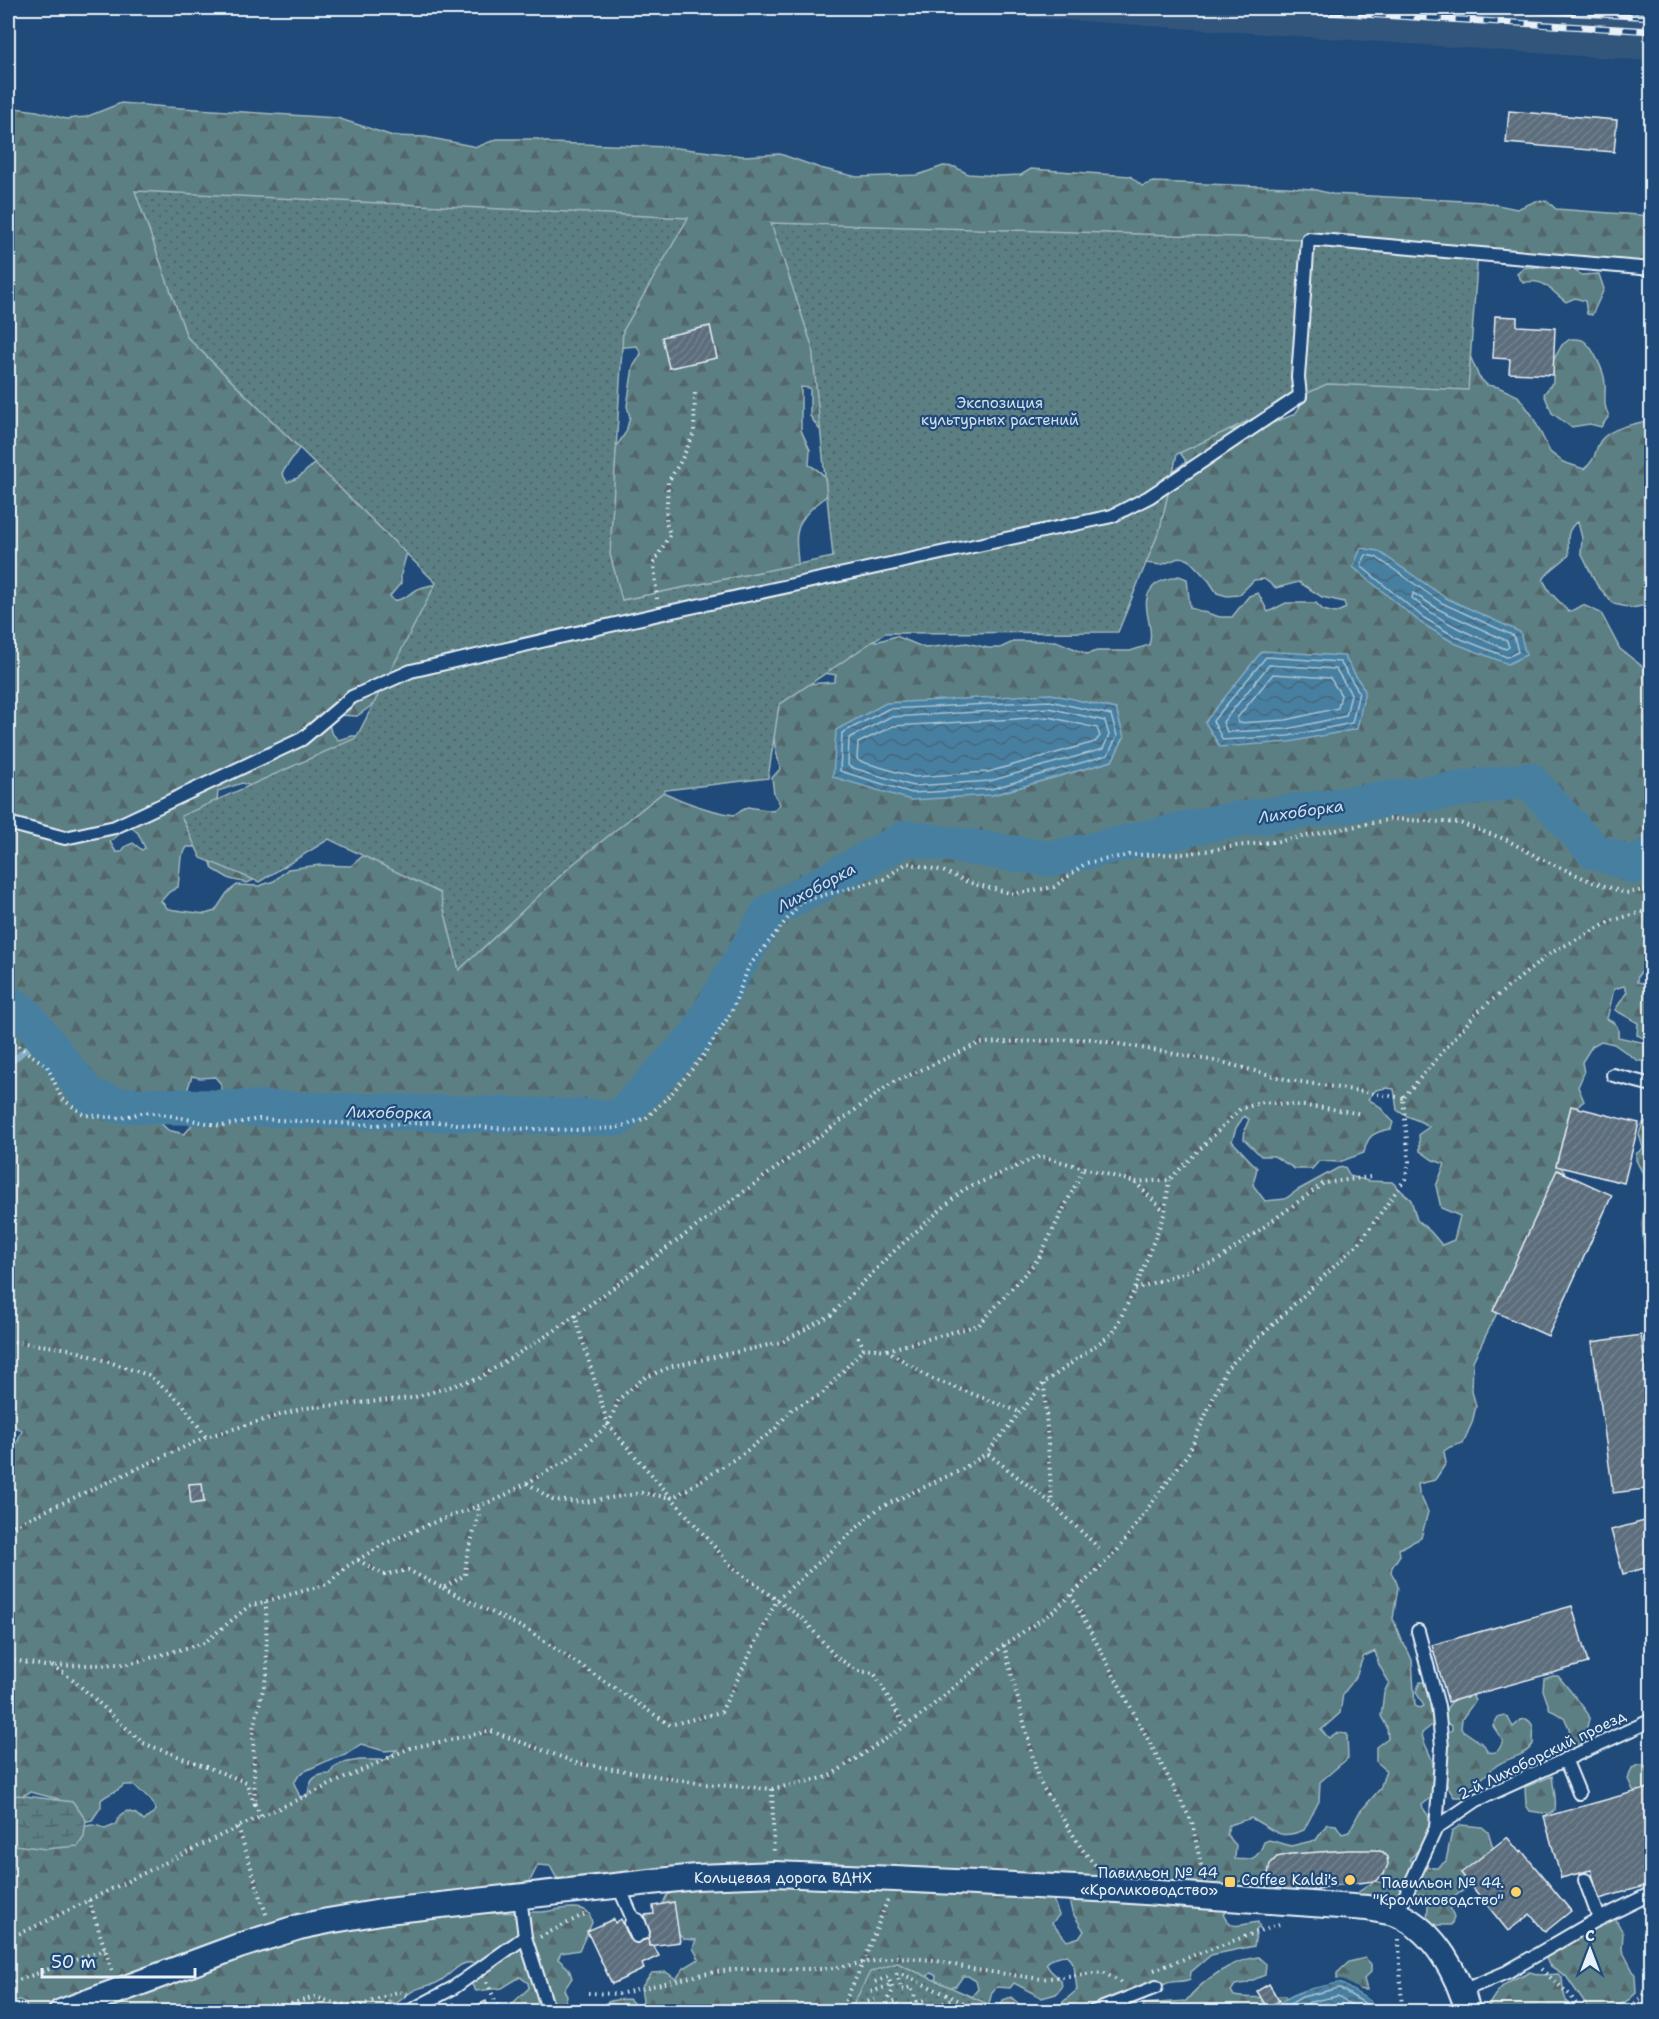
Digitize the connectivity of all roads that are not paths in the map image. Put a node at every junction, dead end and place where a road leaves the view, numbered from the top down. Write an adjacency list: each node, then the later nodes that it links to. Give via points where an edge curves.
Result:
1 (1652, 269): 2 (lane, via 1308,239 1300,396 1149,497 1112,516 411,671 352,697 302,739 115,827 65,838)
2 (8, 823)
3 (1613, 1075): 4 (lane)
4 (1652, 1085)
5 (1418, 1631): 9 (lane, via 1438,1706 1441,1737)
6 (1652, 1720): 7 (lane, 2-й Лихоборский проезд)
7 (1565, 1759): 8 (lane); 9 (lane, 2-й Лихоборский проезд, via 1477,1800)
8 (1579, 1793)
9 (1436, 1828): 14 (lane)
10 (1585, 1880): 15 (lane)
11 (620, 1890): 13 (street, Кольцевая дорога ВДНХ); 14 (street, Кольцевая дорога ВДНХ, via 696,1876 737,1874 1229,1898 1367,1908); 16 (lane, via 633,1919 631,1923)
12 (1652, 1893): 15 (lane)
13 (520, 1897): 17 (lane); 20 (street, Кольцевая дорога ВДНХ, via 376,1912 299,1927)
14 (1397, 1914): 19 (street, Кольцевая дорога ВДНХ, via 1429,1936 1445,1958)
15 (1599, 1918): 19 (lane)
16 (640, 1934)
17 (526, 1940): 21 (lane); 22 (lane)
18 (1156, 1987): 23 (lane)
19 (1465, 2001)
20 (61, 2012)
21 (408, 2012)
22 (549, 2012)
23 (1093, 2012)

